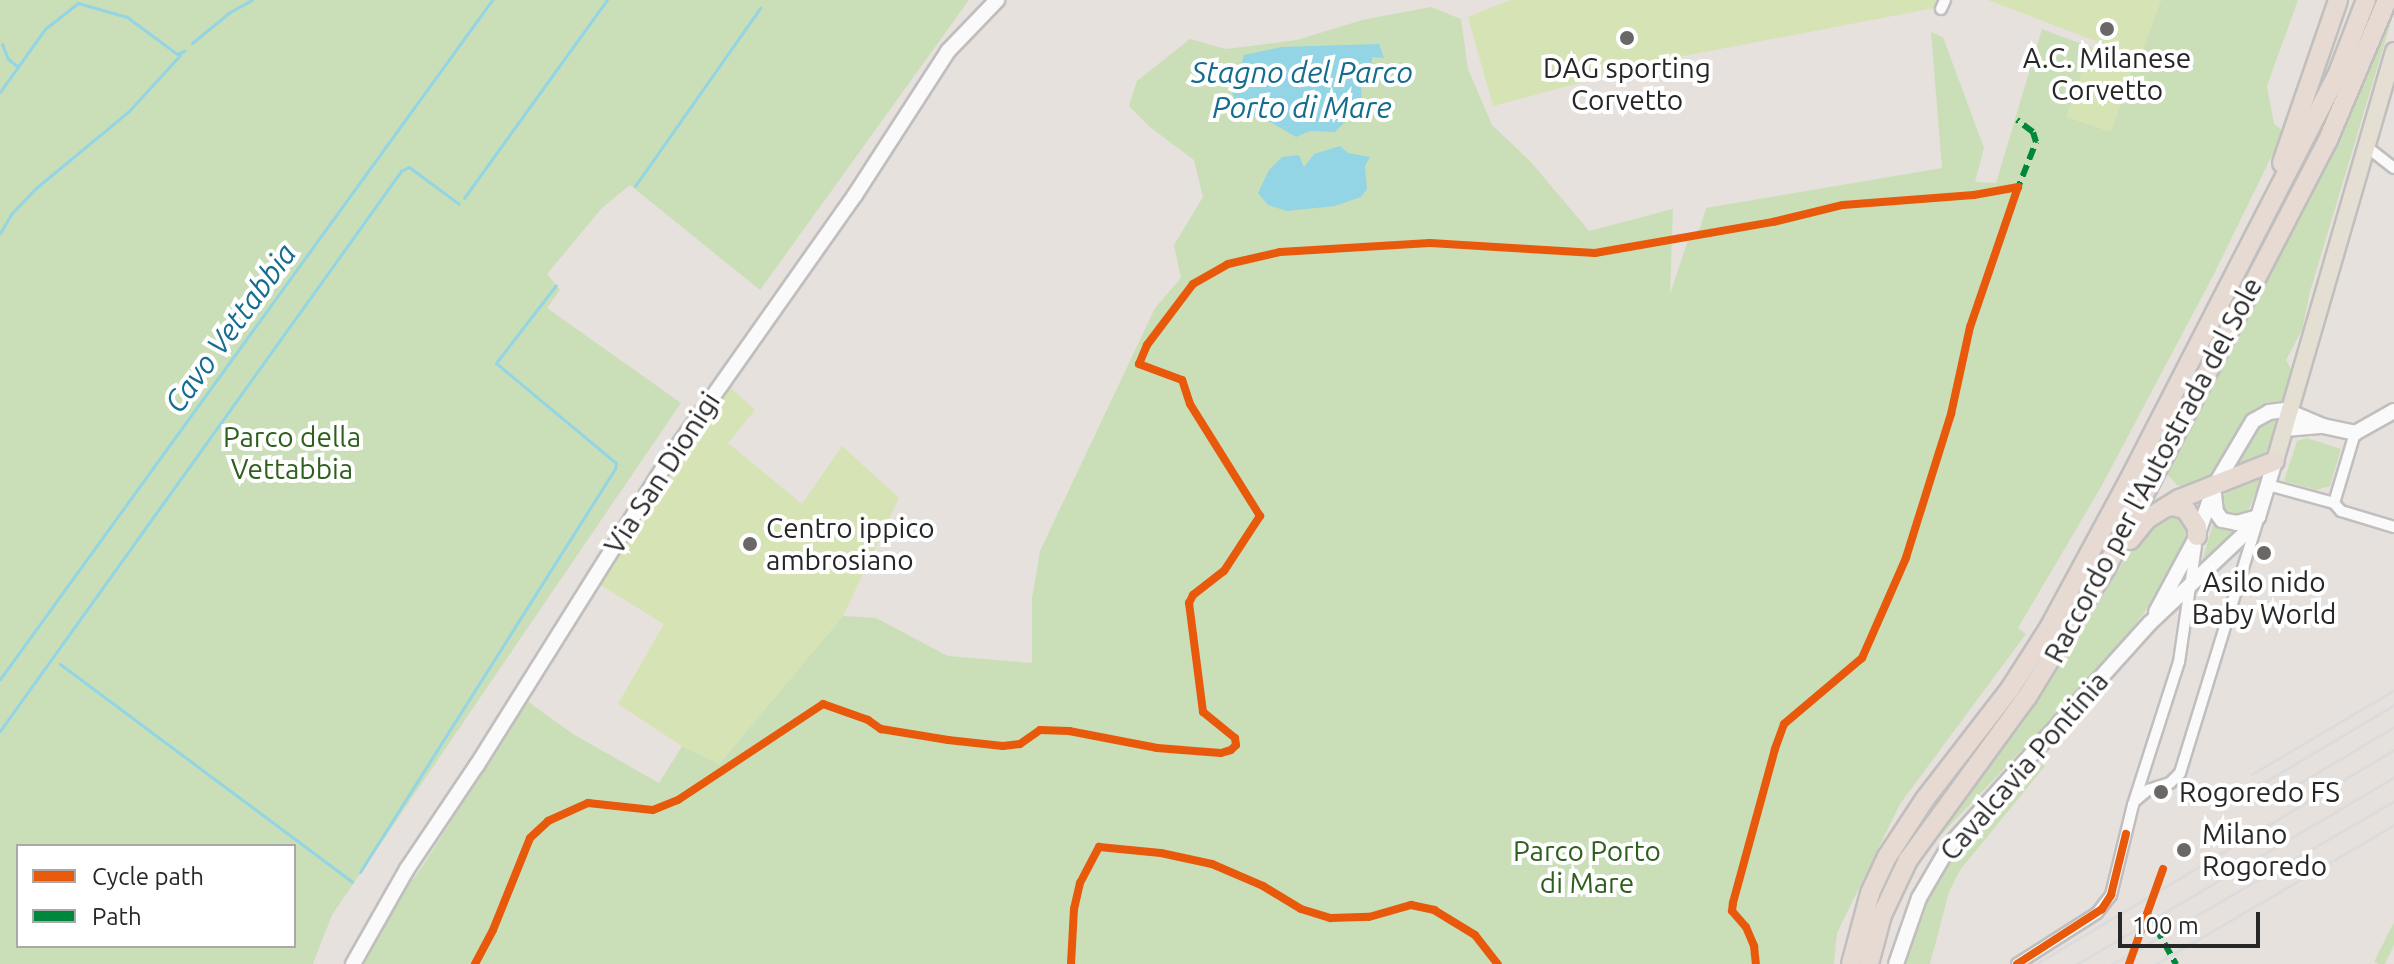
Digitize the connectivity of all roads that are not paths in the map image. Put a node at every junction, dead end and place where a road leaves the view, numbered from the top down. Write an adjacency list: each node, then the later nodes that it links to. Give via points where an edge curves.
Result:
1 (997, 0): 29 (street, Via San Dionigi, via 948,51 855,195 673,453 407,869)
2 (2338, 0): 9 (highway)
3 (2366, 0): 9 (highway, via 2336,78)
4 (2387, 0): 25 (highway, Raccordo per l'Autostrada del Sole, via 2317,162 2110,560)
5 (2394, 51): 6 (main road)
6 (2388, 92): 7 (main road)
7 (2367, 147): 8 (street); 11 (main road)
8 (2394, 168)
9 (2266, 215): 30 (highway, Raccordo per l'Autostrada del Sole, via 2049,628 1887,857 1870,893)
10 (2394, 411): 14 (street)
11 (2290, 412): 12 (street); 13 (main road); 16 (street, Cavalcavia Pontinia, via 2269,412 2253,421)
12 (2323, 426): 13 (street); 14 (street)
13 (2285, 429): 15 (main road)
14 (2355, 433): 18 (street)
15 (2275, 461): 16 (highway); 17 (street)
16 (2215, 485): 19 (highway); 20 (street, via 2216,512 2222,520 2237,523); 22 (street, Cavalcavia Pontinia)
17 (2268, 485): 18 (street); 20 (street)
18 (2334, 503): 21 (street, via 2341,511)
19 (2164, 508): 22 (highway, via 2186,510); 25 (highway, via 2132,535 2067,649)
20 (2258, 517): 23 (street, Cavalcavia Pontinia); 27 (street, via 2180,773)
21 (2394, 527)
22 (2197, 536): 23 (street); 24 (street, Cavalcavia Pontinia)
23 (2190, 585): 24 (street, Cavalcavia Pontinia); 26 (street, via 2179,662)
24 (2150, 623): 32 (street, Cavalcavia Pontinia, via 1950,845 1919,898)
25 (2044, 671): 31 (highway, Raccordo per l'Autostrada del Sole, via 1908,860 1882,915)
26 (2150, 754): 27 (street, via 2152,776); 28 (street)
27 (2167, 784): 28 (street, via 2148,790)
28 (2133, 805): 33 (street, via 2111,895 2091,917)
29 (353, 964)
30 (1851, 964)
31 (1869, 964)
32 (1896, 964)
33 (2017, 964)

